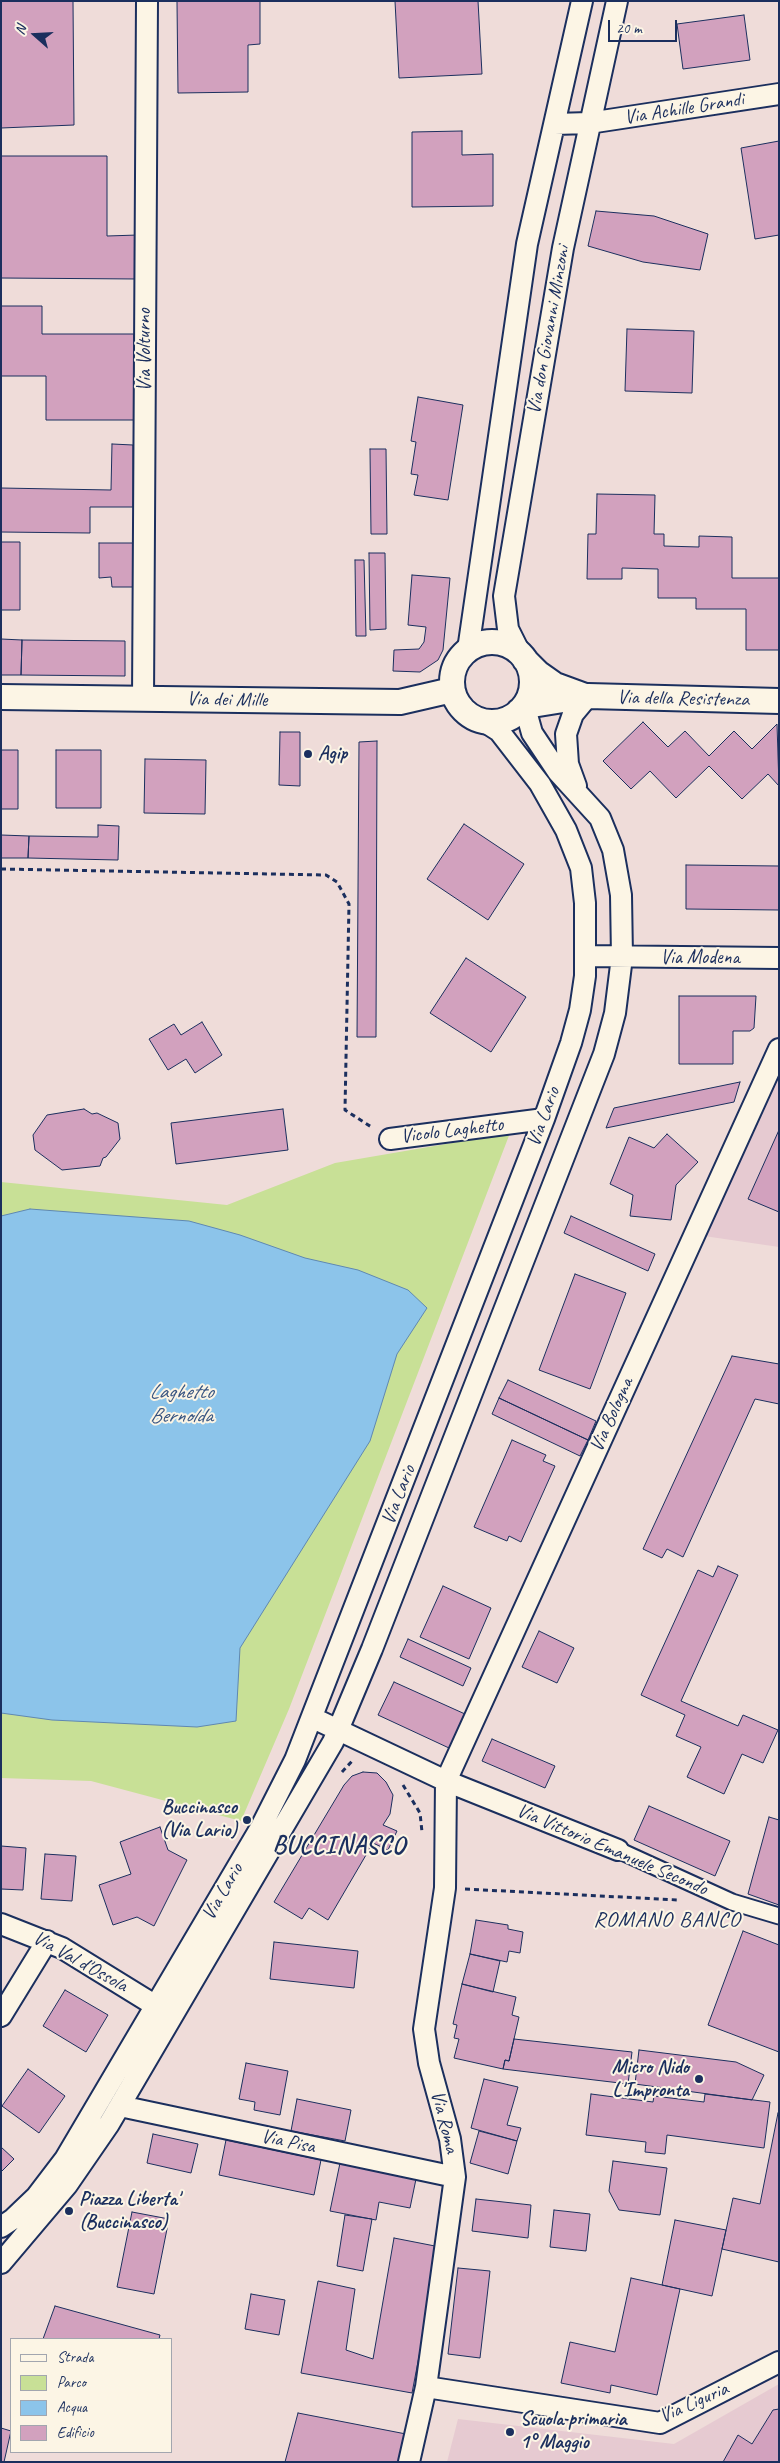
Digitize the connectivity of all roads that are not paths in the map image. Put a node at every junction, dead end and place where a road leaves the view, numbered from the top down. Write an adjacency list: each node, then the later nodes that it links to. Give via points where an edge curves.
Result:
1 (148, 1): 12 (street, Via Volturno)
2 (582, 1): 5 (street, Via don Giovanni Minzoni)
3 (617, 1): 6 (street, Via don Giovanni Minzoni)
4 (779, 94): 6 (street, Via Achille Grandi)
5 (555, 124): 6 (street, Via Achille Grandi); 7 (street, Via don Giovanni Minzoni, via 527,244)
6 (589, 124): 8 (street, Via don Giovanni Minzoni, via 563,248 504,596 508,629)
7 (468, 650): 8 (street, via 495,642 513,648); 9 (street, via 456,664)
8 (522, 657): 10 (street, Via della Resistenza, via 555,685); 14 (street, via 532,685)
9 (452, 690): 12 (street, Via dei Mille, via 400,702); 15 (street, via 465,713)
10 (588, 696): 13 (street, Via della Resistenza); 14 (street, Via della Resistenza); 16 (street, Via Lario, via 570,720 566,742 570,773)
11 (1, 697): 12 (street, Via dei Mille)
12 (143, 699)
13 (779, 701)
14 (525, 705): 15 (street, via 503,721); 16 (street, Via Lario, via 532,733 545,755)
15 (485, 722): 17 (street, Via Lario, via 499,731 540,784 572,842 583,881)
16 (587, 802): 18 (street, Via Lario, via 600,818 613,850 621,895)
17 (586, 956): 18 (street, Via Modena); 21 (street, Via Lario, via 576,1025)
18 (622, 957): 19 (street, Via Modena); 24 (street, Via Lario, via 615,1013 594,1082)
19 (779, 958)
20 (779, 1049): 25 (street, Via Bologna)
21 (544, 1119): 22 (street, Vicolo Laghetto); 23 (street, Via Lario)
22 (390, 1139)
23 (313, 1718): 24 (street, Via Vittorio Emanuele Secondo); 30 (street, Via Lario, via 260,1827)
24 (340, 1729): 25 (street, Via Vittorio Emanuele Secondo); 32 (street, Via Lario)
25 (446, 1781): 26 (street, Via Vittorio Emanuele Secondo); 33 (street, Via Roma, via 445,1888 424,2029 429,2063 450,2139)
26 (618, 1850): 27 (street, Via Vittorio Emanuele Secondo, via 732,1902)
27 (779, 1916)
28 (1, 1924): 29 (street, Via Val d'Ossola)
29 (47, 1941): 30 (street, Via Val d'Ossola); 31 (street)
30 (156, 2006): 34 (street, Via Lario, via 62,2163 23,2210)
31 (1, 2016)
32 (120, 2106): 33 (street, Via Pisa); 35 (street, Via Lario, via 68,2185)
33 (455, 2177): 37 (street, Via Roma)
34 (1, 2226)
35 (1, 2263)
36 (779, 2362): 37 (street, Via Liguria, via 660,2423)
37 (426, 2387): 38 (street, Via Roma)
38 (409, 2462)

